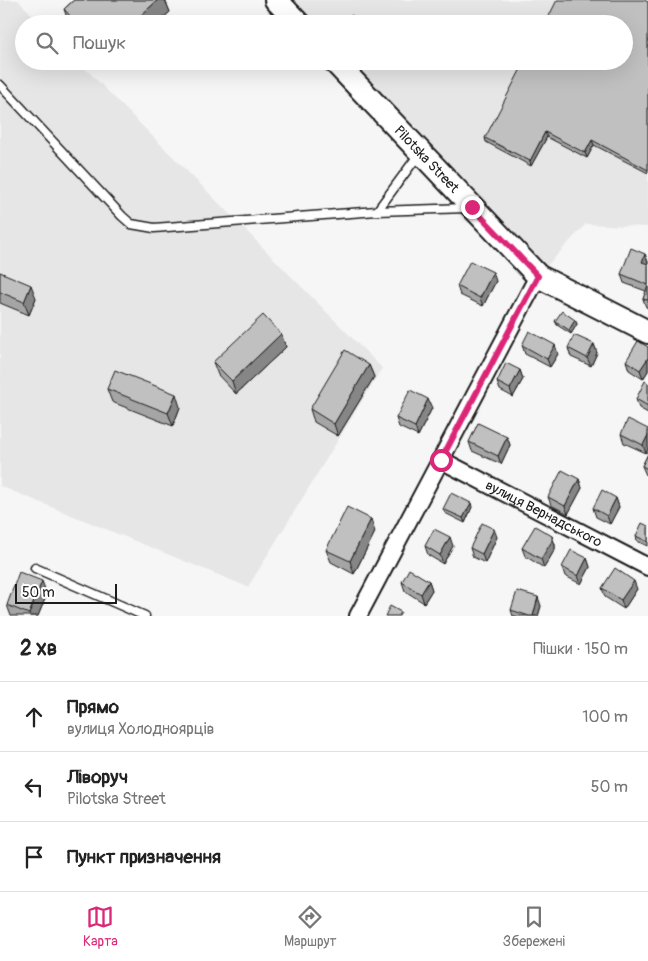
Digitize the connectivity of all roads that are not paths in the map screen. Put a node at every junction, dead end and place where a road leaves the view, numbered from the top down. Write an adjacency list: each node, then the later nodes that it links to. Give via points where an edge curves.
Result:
1 (276, 0): 2 (street)
2 (290, 15)
3 (343, 70): 5 (street, Pilotska Street)
4 (0, 84): 7 (lane, via 131,224 154,228)
5 (420, 152): 6 (street, Pilotska Street); 7 (lane)
6 (472, 207): 7 (lane); 8 (street, Pilotska Street)
7 (377, 211)
8 (538, 276): 9 (street, Pilotska Street); 10 (street)
9 (648, 332)
10 (441, 460): 11 (street, вулиця Вернадського); 14 (street)
11 (648, 567)
12 (35, 568): 13 (lane)
13 (145, 616)
14 (358, 616)

